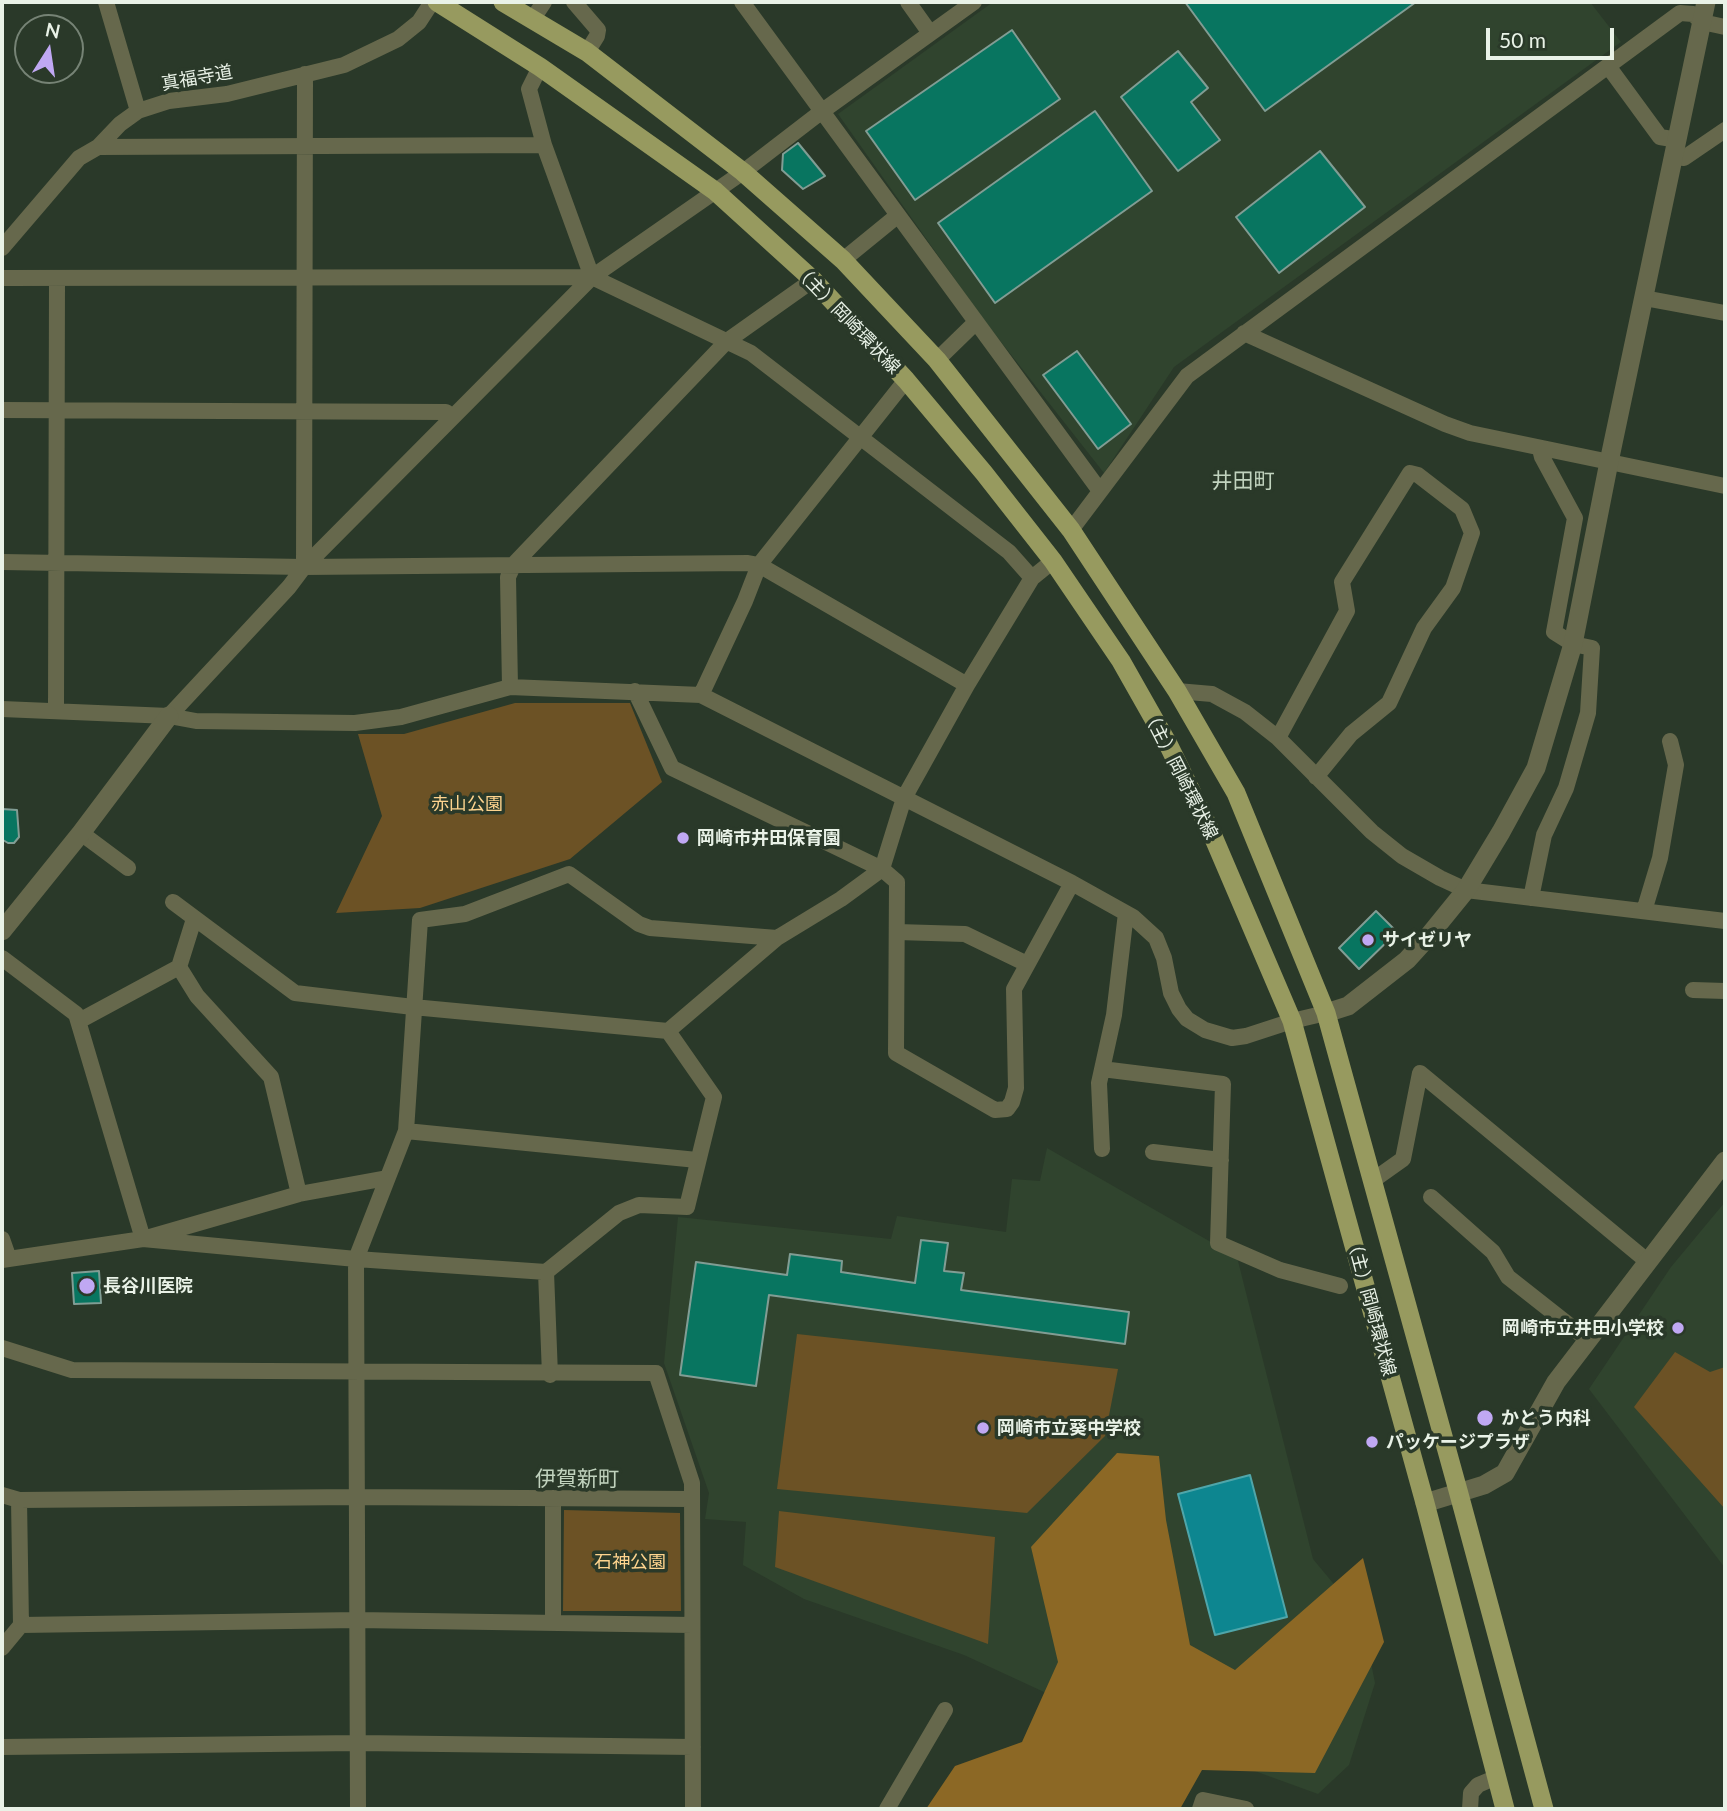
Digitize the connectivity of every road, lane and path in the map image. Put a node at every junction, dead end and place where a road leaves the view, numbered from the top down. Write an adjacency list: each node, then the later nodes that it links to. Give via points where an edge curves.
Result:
1 (106, 2): 18 (street)
2 (435, 2): 15 (main road, （主）岡崎環状線); 17 (street, 真福寺道, via 398,39 344,65)
3 (503, 2): 10 (main road, （主）岡崎環状線)
4 (544, 2): 10 (street)
5 (574, 2): 14 (street, via 598,30)
6 (742, 2): 19 (street)
7 (908, 2): 13 (street)
8 (974, 2): 13 (street)
9 (1706, 2): 11 (street)
10 (533, 20): 14 (main road, （主）岡崎環状線)
11 (1702, 22): 12 (street); 16 (street, via 1693,14 1680,13); 24 (street)
12 (1725, 27)
13 (930, 33): 19 (street)
14 (587, 51): 25 (main road, （主）岡崎環状線)
15 (540, 66): 21 (street, via 529,89); 26 (main road, （主）岡崎環状線)
16 (1608, 66): 24 (street, via 1660,137); 38 (street)
17 (305, 74): 18 (street, 真福寺道); 23 (street)
18 (138, 111): 22 (street, 真福寺道)
19 (821, 112): 25 (street); 27 (street)
20 (1723, 137): 24 (street, via 1684,158)
21 (544, 145): 23 (street); 31 (street)
22 (98, 147): 23 (street); 28 (street, 真福寺道, via 79,158)
23 (303, 147): 30 (street)
24 (1676, 148): 35 (street)
25 (743, 172): 26 (street); 29 (main road, （主）岡崎環状線)
26 (715, 191): 31 (street); 34 (main road, （主）岡崎環状線)
27 (897, 216): 29 (street); 37 (street)
28 (2, 248)
29 (843, 260): 40 (main road, （主）岡崎環状線)
30 (305, 277): 31 (street); 33 (street); 44 (street)
31 (592, 277): 39 (street); 45 (street)
32 (2, 278): 33 (street)
33 (57, 280): 43 (street)
34 (813, 280): 39 (street); 41 (main road, （主）岡崎環状線)
35 (1644, 298): 36 (street); 48 (street)
36 (1725, 313)
37 (976, 323): 40 (street); 50 (street)
38 (1244, 333): 47 (street, via 1445,424); 50 (street, via 1187,376)
39 (727, 341): 46 (street, via 751,353); 55 (street)
40 (937, 360): 51 (main road, （主）岡崎環状線)
41 (906, 380): 46 (street); 52 (main road, （主）岡崎環状線)
42 (2, 410): 43 (street)
43 (57, 410): 44 (street); 54 (street)
44 (303, 412): 45 (street, via 446,412); 57 (street)
45 (453, 417): 57 (street)
46 (862, 437): 56 (street); 58 (street, via 1009,552)
47 (1540, 449): 48 (street); 59 (street, via 1575,518 1554,632)
48 (1609, 462): 49 (street); 59 (street)
49 (1725, 486)
50 (1100, 491): 51 (street)
51 (1071, 530): 63 (main road, （主）岡崎環状線)
52 (1052, 561): 58 (street); 94 (main road, （主）岡崎環状線, via 1121,661 1168,744)
53 (2, 562): 54 (street)
54 (57, 563): 57 (street); 66 (street)
55 (514, 564): 56 (street); 57 (street); 61 (street, via 508,577)
56 (759, 565): 60 (street); 64 (street)
57 (303, 567): 67 (street)
58 (1031, 578): 60 (street)
59 (1573, 645): 76 (street, via 1536,768); 77 (street, via 1592,648 1588,713 1566,788 1544,835)
60 (967, 685): 71 (street)
61 (510, 687): 62 (street); 67 (street, via 401,717 355,723 196,721)
62 (635, 691): 64 (street); 74 (street, via 672,768)
63 (1177, 691): 68 (street, via 1212,694); 92 (main road, （主）岡崎環状線, via 1236,793)
64 (701, 695): 71 (street)
65 (2, 709): 66 (street)
66 (56, 711): 67 (street)
67 (169, 716): 72 (street)
68 (1278, 738): 70 (street); 70 (street, via 1347,611 1342,582 1410,472 1418,475 1462,509 1472,533 1453,588 1424,628 1389,703 1351,734)
69 (1670, 741): 79 (street, via 1676,765 1660,858)
70 (1316, 777): 76 (street, via 1402,856)
71 (904, 798): 74 (street); 75 (street)
72 (81, 833): 73 (street); 83 (street)
73 (128, 868)
74 (882, 869): 84 (street, via 897,882); 85 (street)
75 (1072, 883): 80 (street); 87 (street)
76 (1466, 890): 77 (street); 92 (street, via 1407,960 1348,1006)
77 (1531, 898): 79 (street)
78 (173, 902): 81 (street)
79 (1644, 911): 82 (street)
80 (1126, 913): 94 (street, via 1156,938 1179,1009 1205,1030 1232,1038); 96 (street, via 1114,1015)
81 (194, 919): 88 (street); 91 (street, via 295,993)
82 (1725, 921)
83 (2, 931)
84 (897, 932): 87 (street, via 965,934); 87 (street, via 896,1053 995,1110 1007,1109 1016,1088 1014,989)
85 (777, 939): 91 (street, via 650,928 569,874 465,914 420,920); 95 (street)
86 (2, 958): 93 (street, via 76,1014)
87 (1027, 964)
88 (179, 967): 93 (street); 105 (street, via 197,996 271,1077)
89 (1693, 990): 90 (street)
90 (1725, 991)
91 (413, 1007): 95 (street); 97 (street)
92 (1325, 1013): 94 (street); 104 (main road, （主）岡崎環状線)
93 (79, 1021): 107 (street)
94 (1292, 1021): 124 (main road, （主）岡崎環状線)
95 (668, 1031): 100 (street, via 714,1097)
96 (1102, 1069): 98 (street); 101 (street, via 1223,1084)
97 (405, 1131): 100 (street); 103 (street)
98 (1102, 1149)
99 (1153, 1152): 101 (street)
100 (697, 1160): 112 (street, via 687,1206 639,1205 619,1213)
101 (1221, 1160): 113 (street, via 1218,1243 1280,1270)
102 (1725, 1161): 111 (street)
103 (387, 1178): 105 (street); 110 (street)
104 (1372, 1181): 111 (street, via 1403,1159 1420,1073); 118 (main road, （主）岡崎環状線)
105 (299, 1194): 107 (street)
106 (1431, 1197): 114 (street, via 1493,1252 1508,1277)
107 (143, 1238): 109 (street); 110 (street)
108 (2, 1239): 109 (street)
109 (5, 1259)
110 (356, 1259): 112 (street); 116 (street)
111 (1647, 1261): 114 (street)
112 (546, 1272): 117 (street)
113 (1340, 1286)
114 (1588, 1340): 118 (street, via 1556,1382 1505,1473)
115 (2, 1348): 116 (street, via 72,1370)
116 (356, 1373): 117 (street); 120 (street)
117 (550, 1375): 122 (street, via 656,1373 692,1483)
118 (1459, 1494): 124 (street); 142 (main road, （主）岡崎環状線)
119 (2, 1495): 123 (street)
120 (355, 1497): 121 (street); 123 (street); 125 (street)
121 (553, 1498): 122 (street); 126 (street)
122 (692, 1499): 128 (street)
123 (19, 1500): 127 (street)
124 (1425, 1503): 134 (main road, （主）岡崎環状線)
125 (356, 1620): 126 (street); 127 (street); 131 (street)
126 (553, 1623): 128 (street)
127 (21, 1625): 129 (street)
128 (692, 1625): 133 (street)
129 (2, 1648)
130 (945, 1710): 137 (street)
131 (358, 1743): 132 (street); 133 (street); 135 (street)
132 (2, 1747)
133 (693, 1747): 136 (street)
134 (1497, 1777): 140 (street, via 1471,1793); 141 (main road, （主）岡崎環状線)
135 (358, 1809)
136 (693, 1809)
137 (887, 1809)
138 (1200, 1809): 139 (street, via 1203,1800)
139 (1246, 1809)
140 (1470, 1809)
141 (1505, 1809)
142 (1544, 1809)

